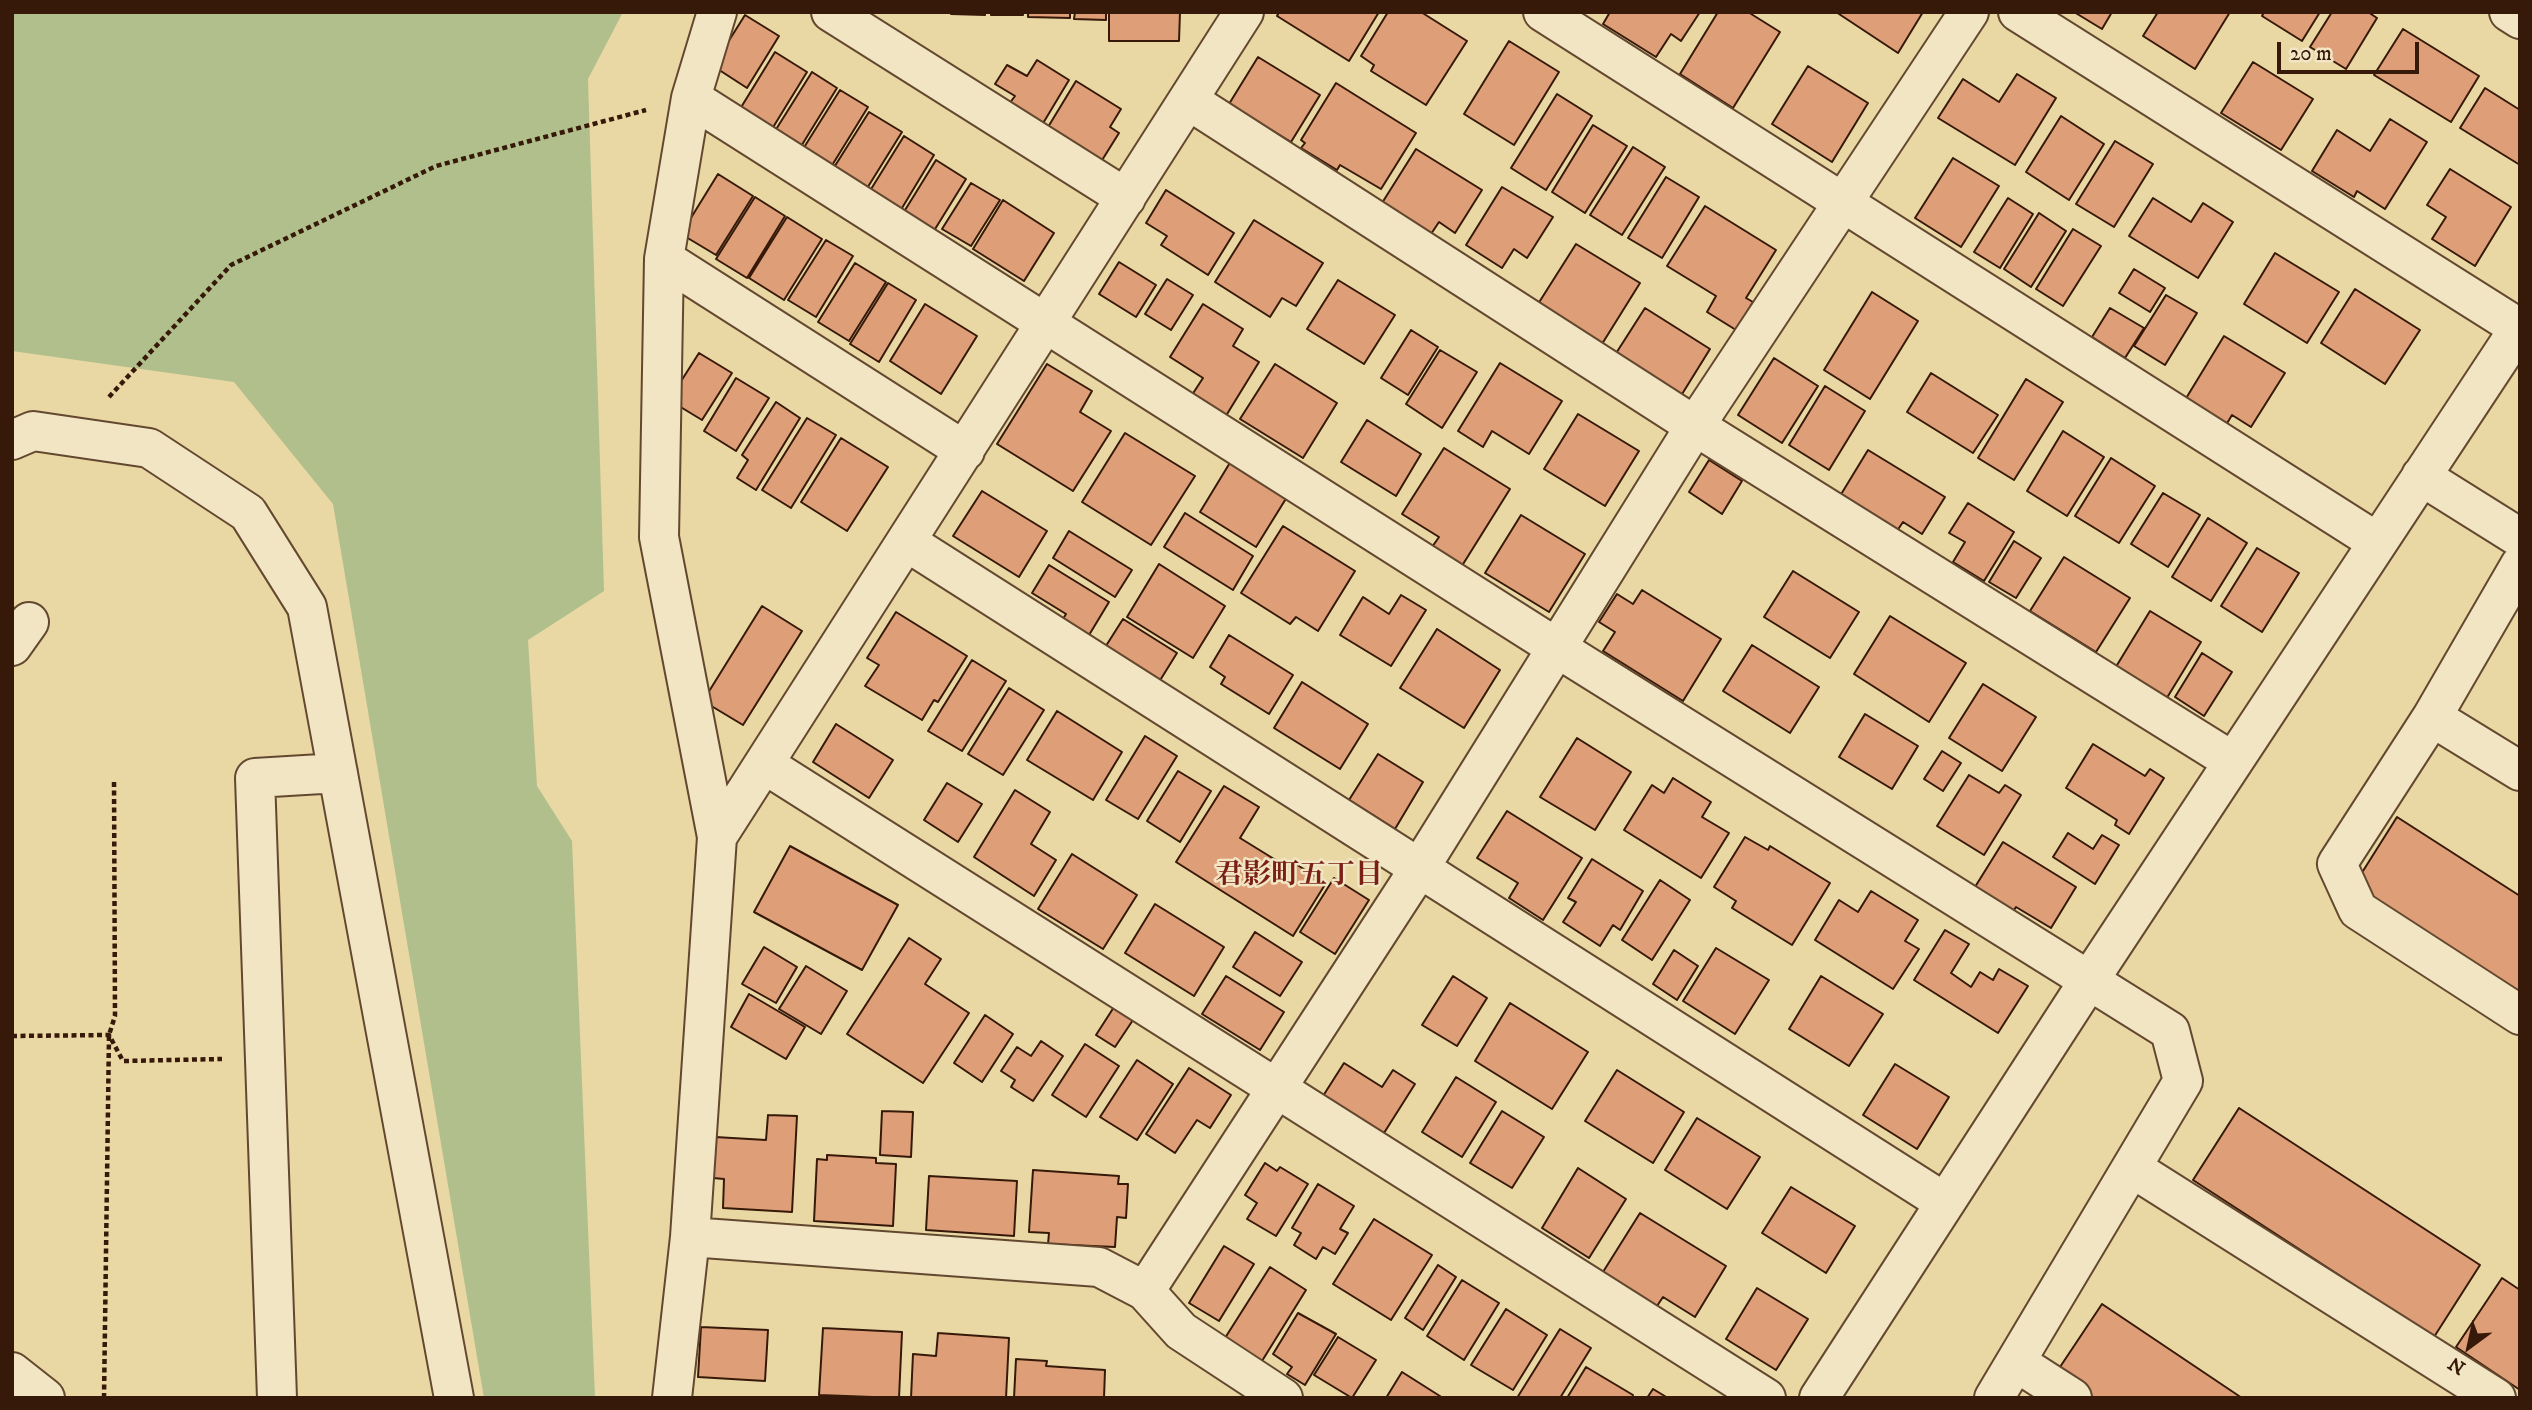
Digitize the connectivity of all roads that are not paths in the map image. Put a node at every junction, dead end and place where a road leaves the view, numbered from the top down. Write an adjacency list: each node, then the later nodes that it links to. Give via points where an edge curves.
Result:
1 (717, 12): 9 (street)
2 (831, 12): 11 (street)
3 (1244, 12): 10 (street)
4 (1543, 12): 12 (street)
5 (1969, 12): 12 (street)
6 (2018, 12): 15 (street)
7 (2510, 12): 8 (street)
8 (2520, 19)
9 (691, 98): 13 (street); 14 (street)
10 (1188, 100): 11 (street); 16 (street)
11 (1126, 198): 14 (street)
12 (1843, 203): 16 (street); 22 (street)
13 (664, 259): 18 (street); 30 (street, via 659,537)
14 (1046, 324): 18 (street); 24 (street)
15 (2519, 328): 19 (street)
16 (1695, 426): 24 (street); 26 (street)
17 (12, 440): 29 (street, via 33,431 149,448 248,513 307,607)
18 (965, 451): 21 (street)
19 (2421, 476): 20 (street); 22 (street)
20 (2520, 538)
21 (907, 542): 27 (street); 31 (street)
22 (2377, 542): 26 (street)
23 (2520, 565): 25 (street)
24 (1557, 648): 31 (street); 32 (street)
25 (2432, 717): 28 (street); 33 (street, via 2337,864 2358,910)
26 (2232, 761): 32 (street)
27 (764, 764): 30 (street); 34 (street)
28 (2520, 771)
29 (338, 773): 42 (street, via 255,778); 43 (street)
30 (718, 837): 37 (street)
31 (1419, 869): 34 (street); 36 (street)
32 (2088, 982): 35 (street, via 2170,1031 2183,1081); 36 (street)
33 (2520, 1015)
34 (1277, 1088): 38 (street); 46 (street)
35 (2132, 1168): 39 (street); 50 (street)
36 (1944, 1202): 47 (street)
37 (690, 1237): 38 (street, via 1099,1268); 44 (street)
38 (1145, 1291): 45 (street, via 1181,1331)
39 (2016, 1362): 48 (street); 49 (street)
40 (12, 1372): 41 (street)
41 (45, 1398)
42 (277, 1398)
43 (454, 1398)
44 (672, 1398)
45 (1283, 1398)
46 (1766, 1398)
47 (1819, 1398)
48 (1994, 1398)
49 (2072, 1398)
50 (2496, 1398)

